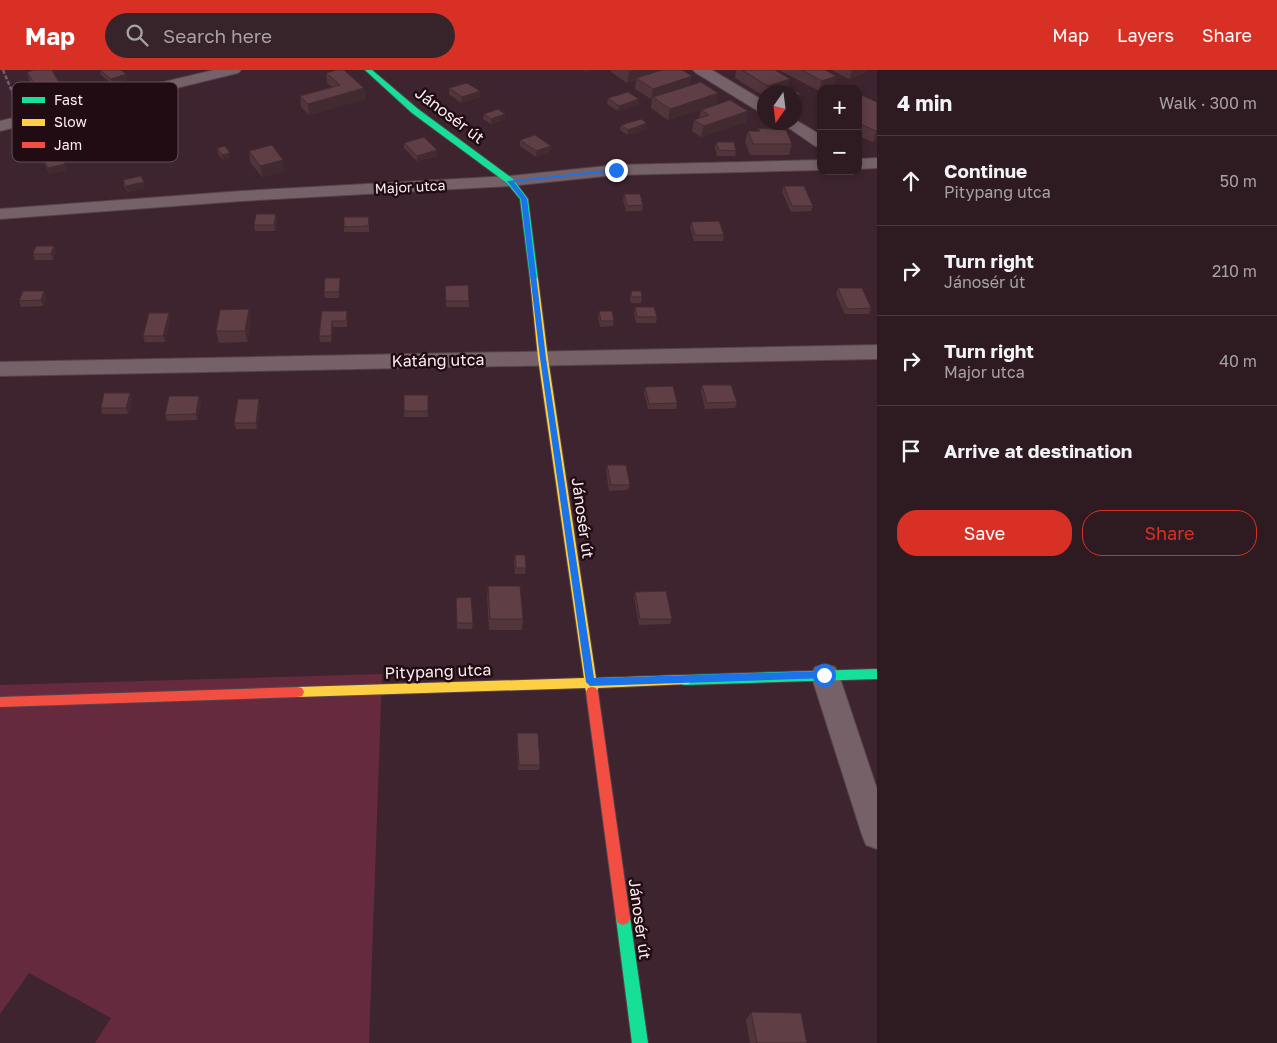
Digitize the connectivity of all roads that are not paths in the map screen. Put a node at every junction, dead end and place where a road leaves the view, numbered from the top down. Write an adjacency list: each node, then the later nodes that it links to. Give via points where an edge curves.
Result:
1 (232, 70): 4 (street)
2 (368, 70): 11 (street, Jánosér út, via 415,111)
3 (701, 70): 5 (street)
4 (178, 83)
5 (757, 104)
6 (801, 130): 7 (street)
7 (817, 140)
8 (877, 163): 9 (street)
9 (862, 164)
10 (817, 165): 11 (street, Major utca, via 616,170)
11 (510, 181): 12 (street, Major utca); 14 (street, Jánosér út, via 524,199)
12 (0, 214)
13 (877, 352): 14 (street, Katáng utca)
14 (543, 358): 15 (street, Katáng utca); 18 (street, Jánosér út)
15 (0, 369)
16 (877, 674): 17 (street, Pitypang utca)
17 (824, 675): 18 (street, Pitypang utca); 20 (street)
18 (590, 682): 19 (street, Pitypang utca); 21 (street, Jánosér út)
19 (0, 702)
20 (877, 835)
21 (640, 1043)

